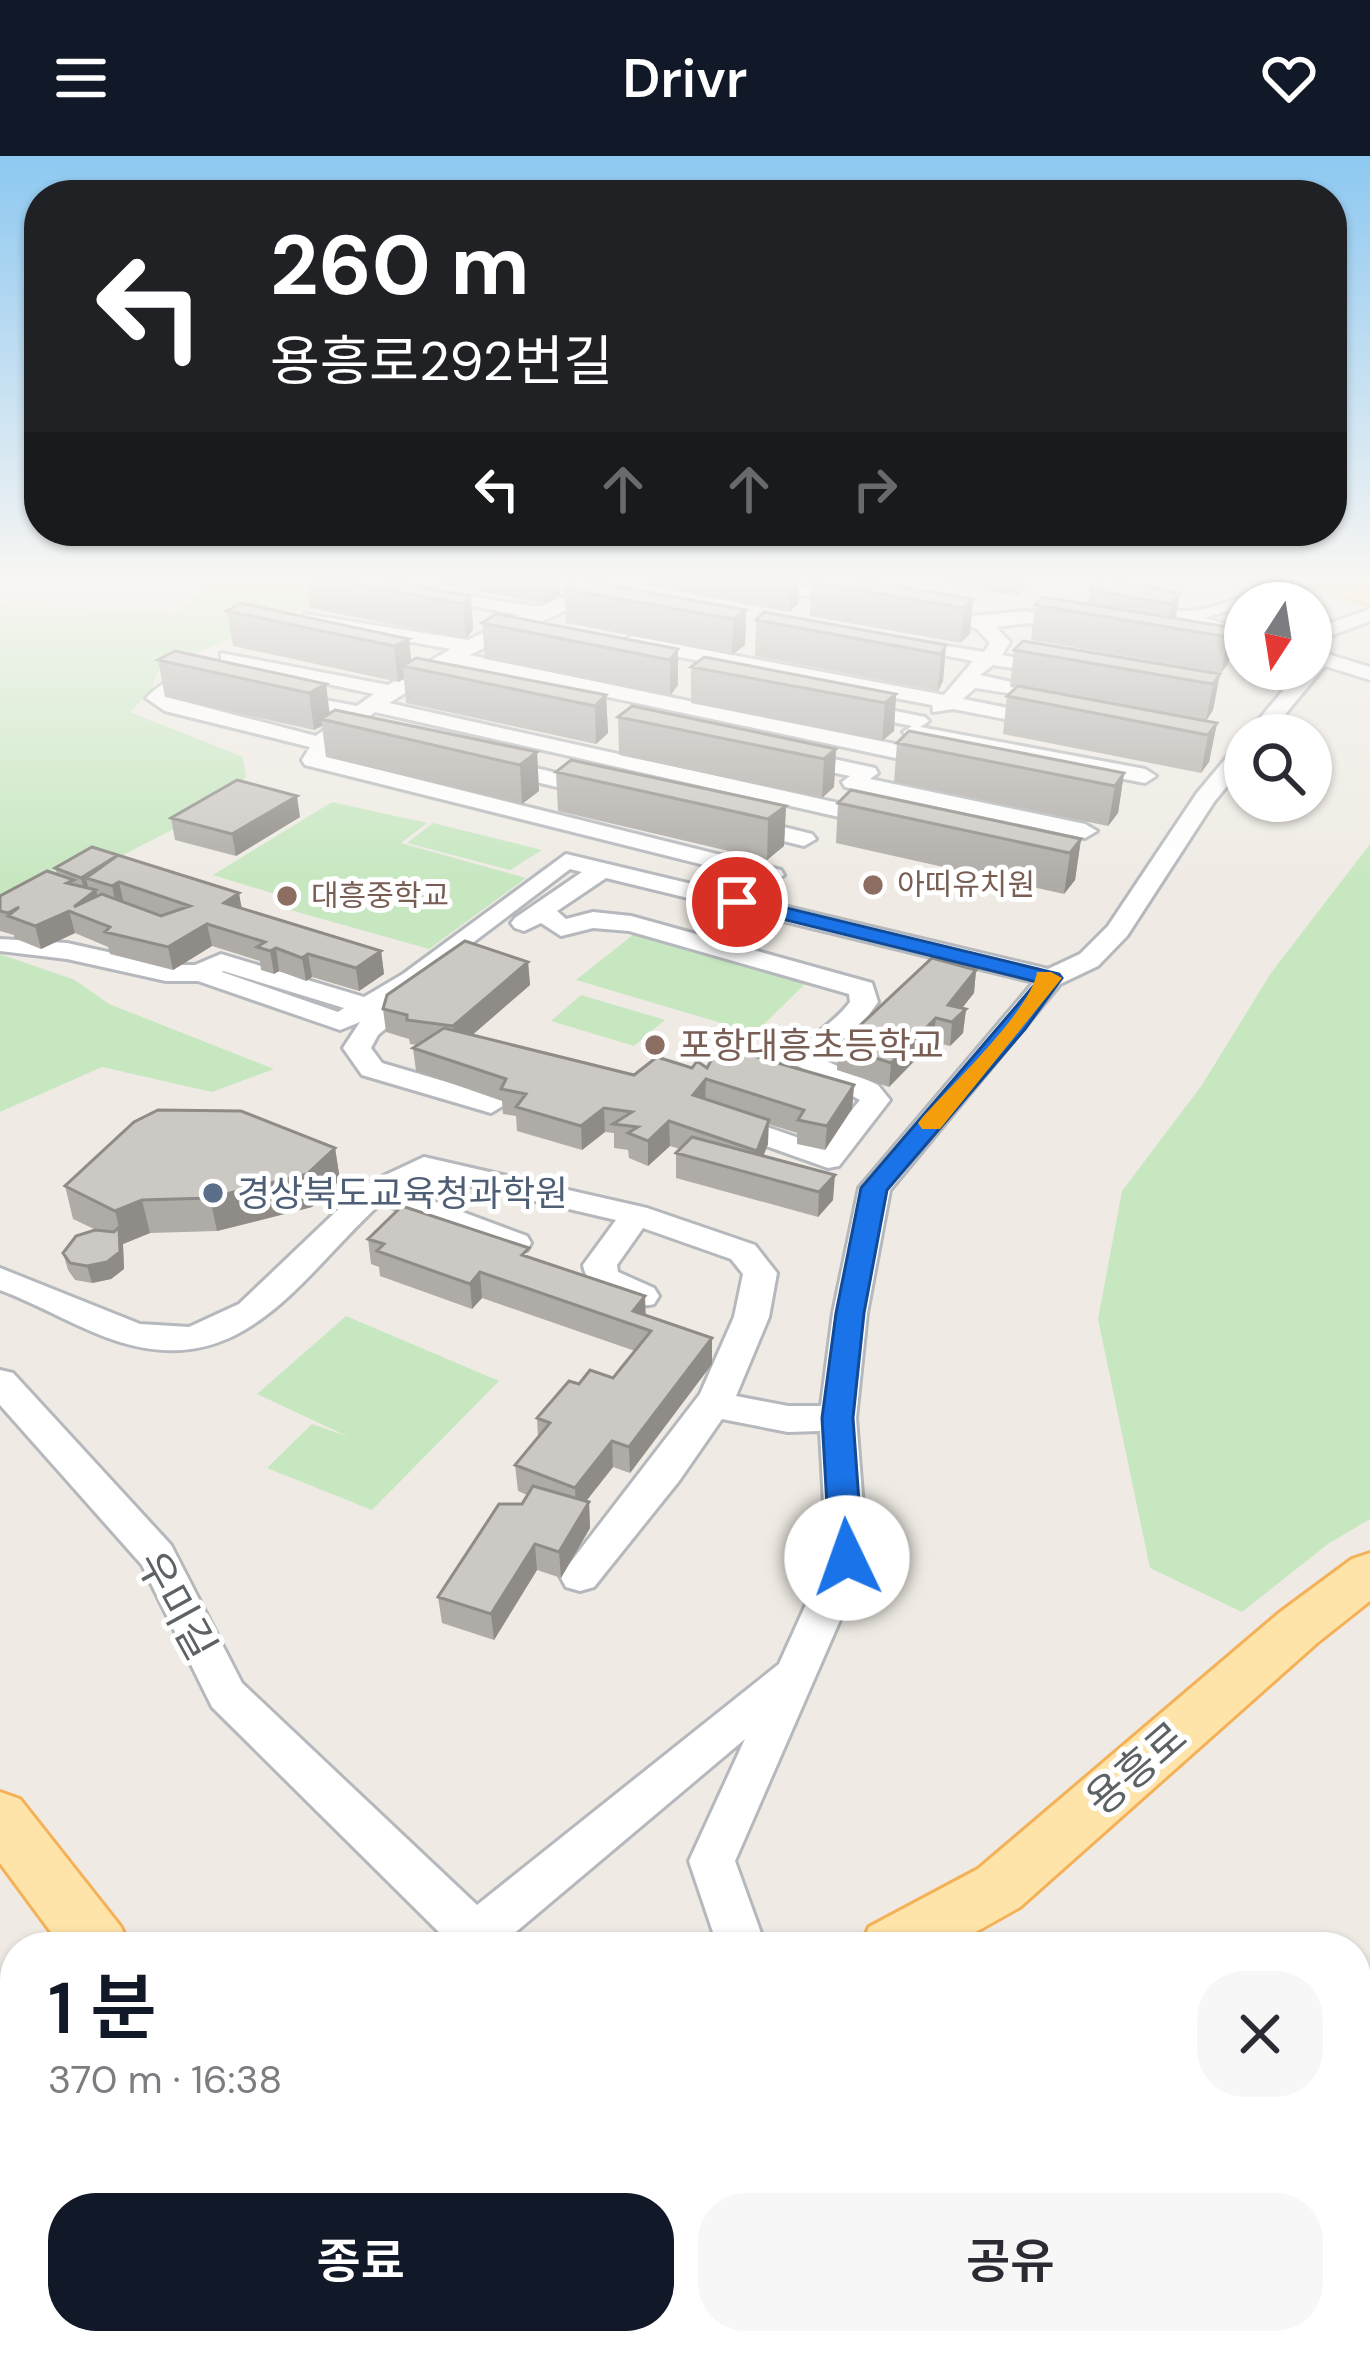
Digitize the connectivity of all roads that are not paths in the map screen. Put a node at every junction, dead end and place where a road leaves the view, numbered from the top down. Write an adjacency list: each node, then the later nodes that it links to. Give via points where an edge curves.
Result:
1 (183, 681): 15 (street, via 156,698 172,707)
2 (209, 681): 9 (street)
3 (339, 681): 11 (street)
4 (418, 681): 11 (street)
5 (547, 681): 18 (street)
6 (837, 681): 12 (street)
7 (968, 681): 12 (street)
8 (982, 681): 14 (street)
9 (230, 682)
10 (274, 692): 15 (street)
11 (397, 693): 15 (street)
12 (951, 702): 16 (street); 17 (street)
13 (827, 703): 16 (street)
14 (1087, 704)
15 (351, 725): 27 (street); 28 (street, via 313,760)
16 (916, 727): 18 (street); 22 (street)
17 (1080, 728)
18 (889, 750): 23 (street); 24 (street)
19 (777, 754): 23 (street)
20 (476, 761): 25 (street)
21 (1224, 775): 38 (street, via 1118,931 1089,961)
22 (1145, 776)
23 (860, 778): 27 (street); 31 (street)
24 (1025, 778)
25 (567, 782): 26 (street); 28 (street)
26 (632, 798)
27 (835, 809): 30 (street); 32 (street)
28 (530, 816): 34 (street)
29 (718, 818): 32 (street)
30 (903, 824)
31 (1085, 831)
32 (804, 838): 34 (street)
33 (602, 870): 35 (street); 36 (street); 37 (street, via 566,861 412,980 365,1006 221,962 168,976)
34 (772, 875): 35 (street)
35 (737, 902): 38 (street)
36 (543, 911): 39 (street, via 367,1030 357,1048 372,1069); 40 (street, via 561,928 593,920 632,924 862,989 864,1002 845,1028 802,1060 875,1100 828,1159)
37 (9, 945)
38 (1051, 978): 48 (street, via 874,1188)
39 (491, 1103)
40 (732, 1124)
41 (376, 1191): 42 (street, via 424,1166); 43 (street); 44 (street, via 254,1311 182,1340 122,1330)
42 (636, 1215): 45 (street, via 600,1265 602,1278); 47 (street, via 743,1252 760,1273 757,1306)
43 (514, 1243)
44 (0, 1279)
45 (642, 1295)
46 (0, 1382): 54 (street, 우미길, via 157,1556 227,1695)
47 (716, 1405): 48 (street, via 788,1419); 50 (street)
48 (838, 1418): 51 (street, via 847,1558)
49 (1370, 1573): 57 (main road, 용흥로, via 999,1888)
50 (580, 1576)
51 (794, 1673): 55 (street); 56 (street, via 712,1861)
52 (0, 1817): 53 (main road)
53 (88, 1932)
54 (460, 1932)
55 (480, 1932)
56 (737, 1932)
57 (918, 1932)

